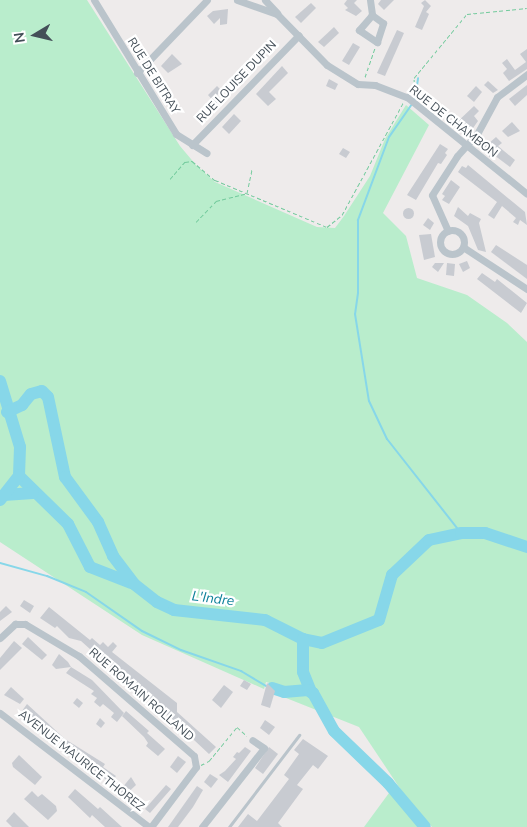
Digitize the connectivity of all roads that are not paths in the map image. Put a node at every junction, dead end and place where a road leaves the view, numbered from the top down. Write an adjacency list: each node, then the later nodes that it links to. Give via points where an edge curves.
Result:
1 (94, 0): 9 (street, RUE DE BITRAY)
2 (207, 0): 9 (street)
3 (237, 0): 6 (street, RUE DE CHAMBON)
4 (265, 0): 6 (street)
5 (370, 0): 7 (street)
6 (277, 14): 8 (street, RUE DE CHAMBON)
7 (372, 16): 7 (street, via 359,30 377,42 383,23)
8 (299, 35): 11 (street, RUE LOUISE DUPIN); 12 (street, RUE DE CHAMBON, via 327,65 363,85 375,85 408,99)
9 (136, 73): 11 (street, RUE DE BITRAY, via 176,134)
10 (527, 74): 12 (street, via 497,97 477,134)
11 (192, 145): 13 (street, RUE DE BITRAY)
12 (465, 147): 14 (street, RUE DE CHAMBON); 15 (street, via 432,195)
13 (206, 153)
14 (527, 194)
15 (448, 231): 16 (street, via 462,234); 16 (street, via 440,242 443,249 454,253)
16 (463, 247): 17 (street)
17 (527, 289)
18 (0, 638): 22 (street, RUE ROMAIN ROLLAND, via 15,624 25,624 79,656 194,756 196,767)
19 (0, 713): 22 (street, AVENUE MAURICE THOREZ)
20 (299, 735): 24 (lane)
21 (252, 740): 23 (street, via 264,748)
22 (150, 827)
23 (202, 827)
24 (229, 827)

